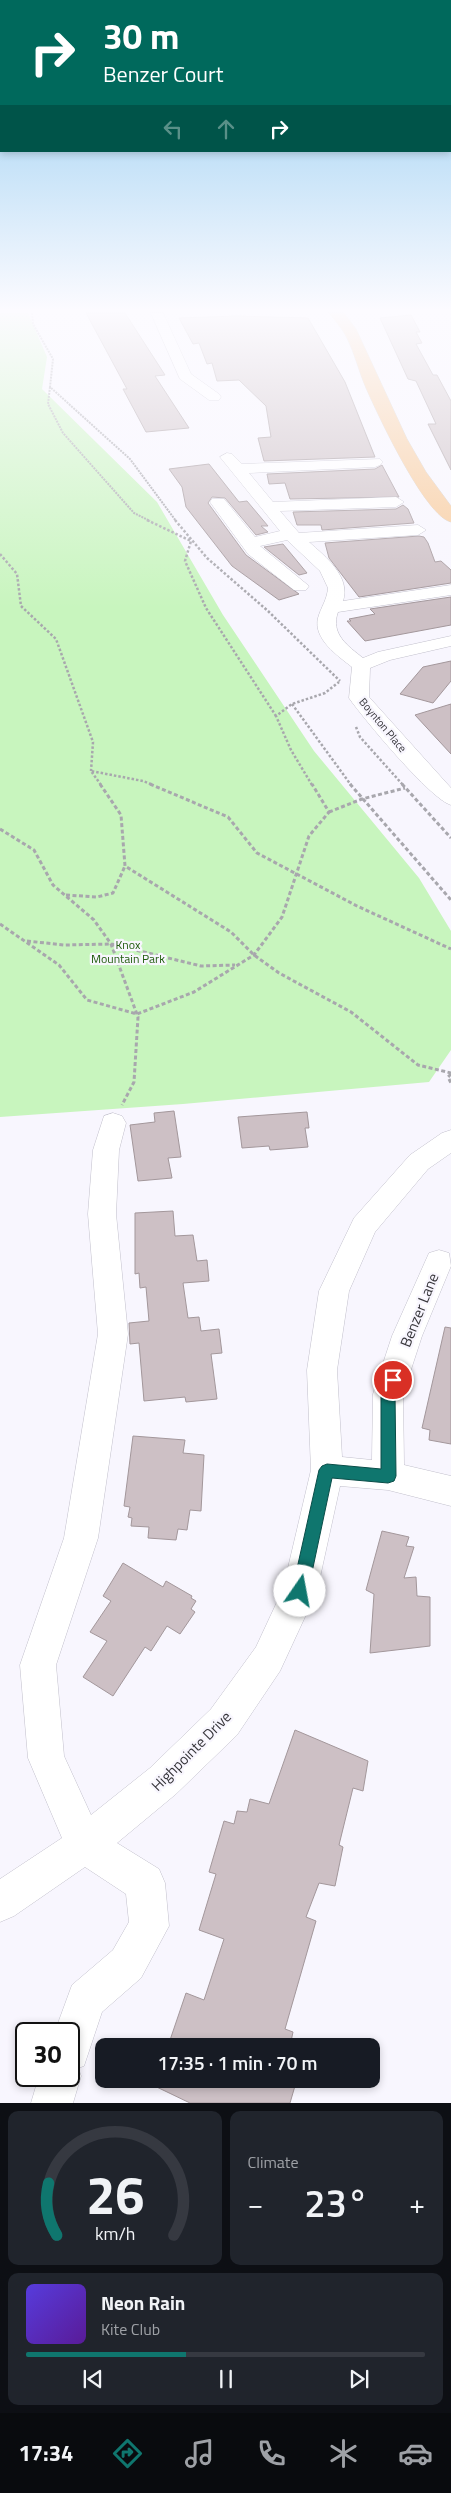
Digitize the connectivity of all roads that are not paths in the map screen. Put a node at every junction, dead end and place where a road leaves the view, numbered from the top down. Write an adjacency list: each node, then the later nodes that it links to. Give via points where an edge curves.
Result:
1 (386, 411): 8 (main road, via 411,463)
2 (226, 457): 4 (street)
3 (375, 462): 4 (street)
4 (238, 469): 7 (street)
5 (218, 502): 11 (street)
6 (396, 502): 7 (street)
7 (268, 508): 10 (street)
8 (451, 517)
9 (418, 530): 10 (street)
10 (294, 536): 11 (street); 14 (street, via 326,568 335,582 338,595)
11 (251, 543): 12 (street, via 254,550)
12 (300, 586)
13 (451, 590): 14 (street)
14 (332, 608): 16 (street, via 327,629 338,647)
15 (451, 641): 16 (street, via 384,656)
16 (361, 665): 18 (street, Boynton Place, via 359,698)
17 (451, 772): 18 (street)
18 (428, 777): 19 (street, Boynton Place)
19 (451, 799)
20 (113, 1123): 26 (street, via 106,1150 102,1214 113,1334 81,1538 38,1665 46,1758)
21 (451, 1140): 23 (street, Highpointe Drive, via 419,1162 364,1226 334,1290 322,1370)
22 (439, 1261): 24 (street, Benzer Lane, via 407,1336 388,1394)
23 (327, 1470): 24 (street); 26 (street, Highpointe Drive, via 300,1591 268,1659 224,1722 163,1781)
24 (388, 1476): 25 (street)
25 (451, 1491)
26 (84, 1846): 27 (street, Highpointe Drive); 28 (street, via 145,1883 149,1926 127,1964 86,1999)
27 (0, 1902)
28 (78, 2022)
29 (57, 2087): 30 (street)
30 (52, 2103)

